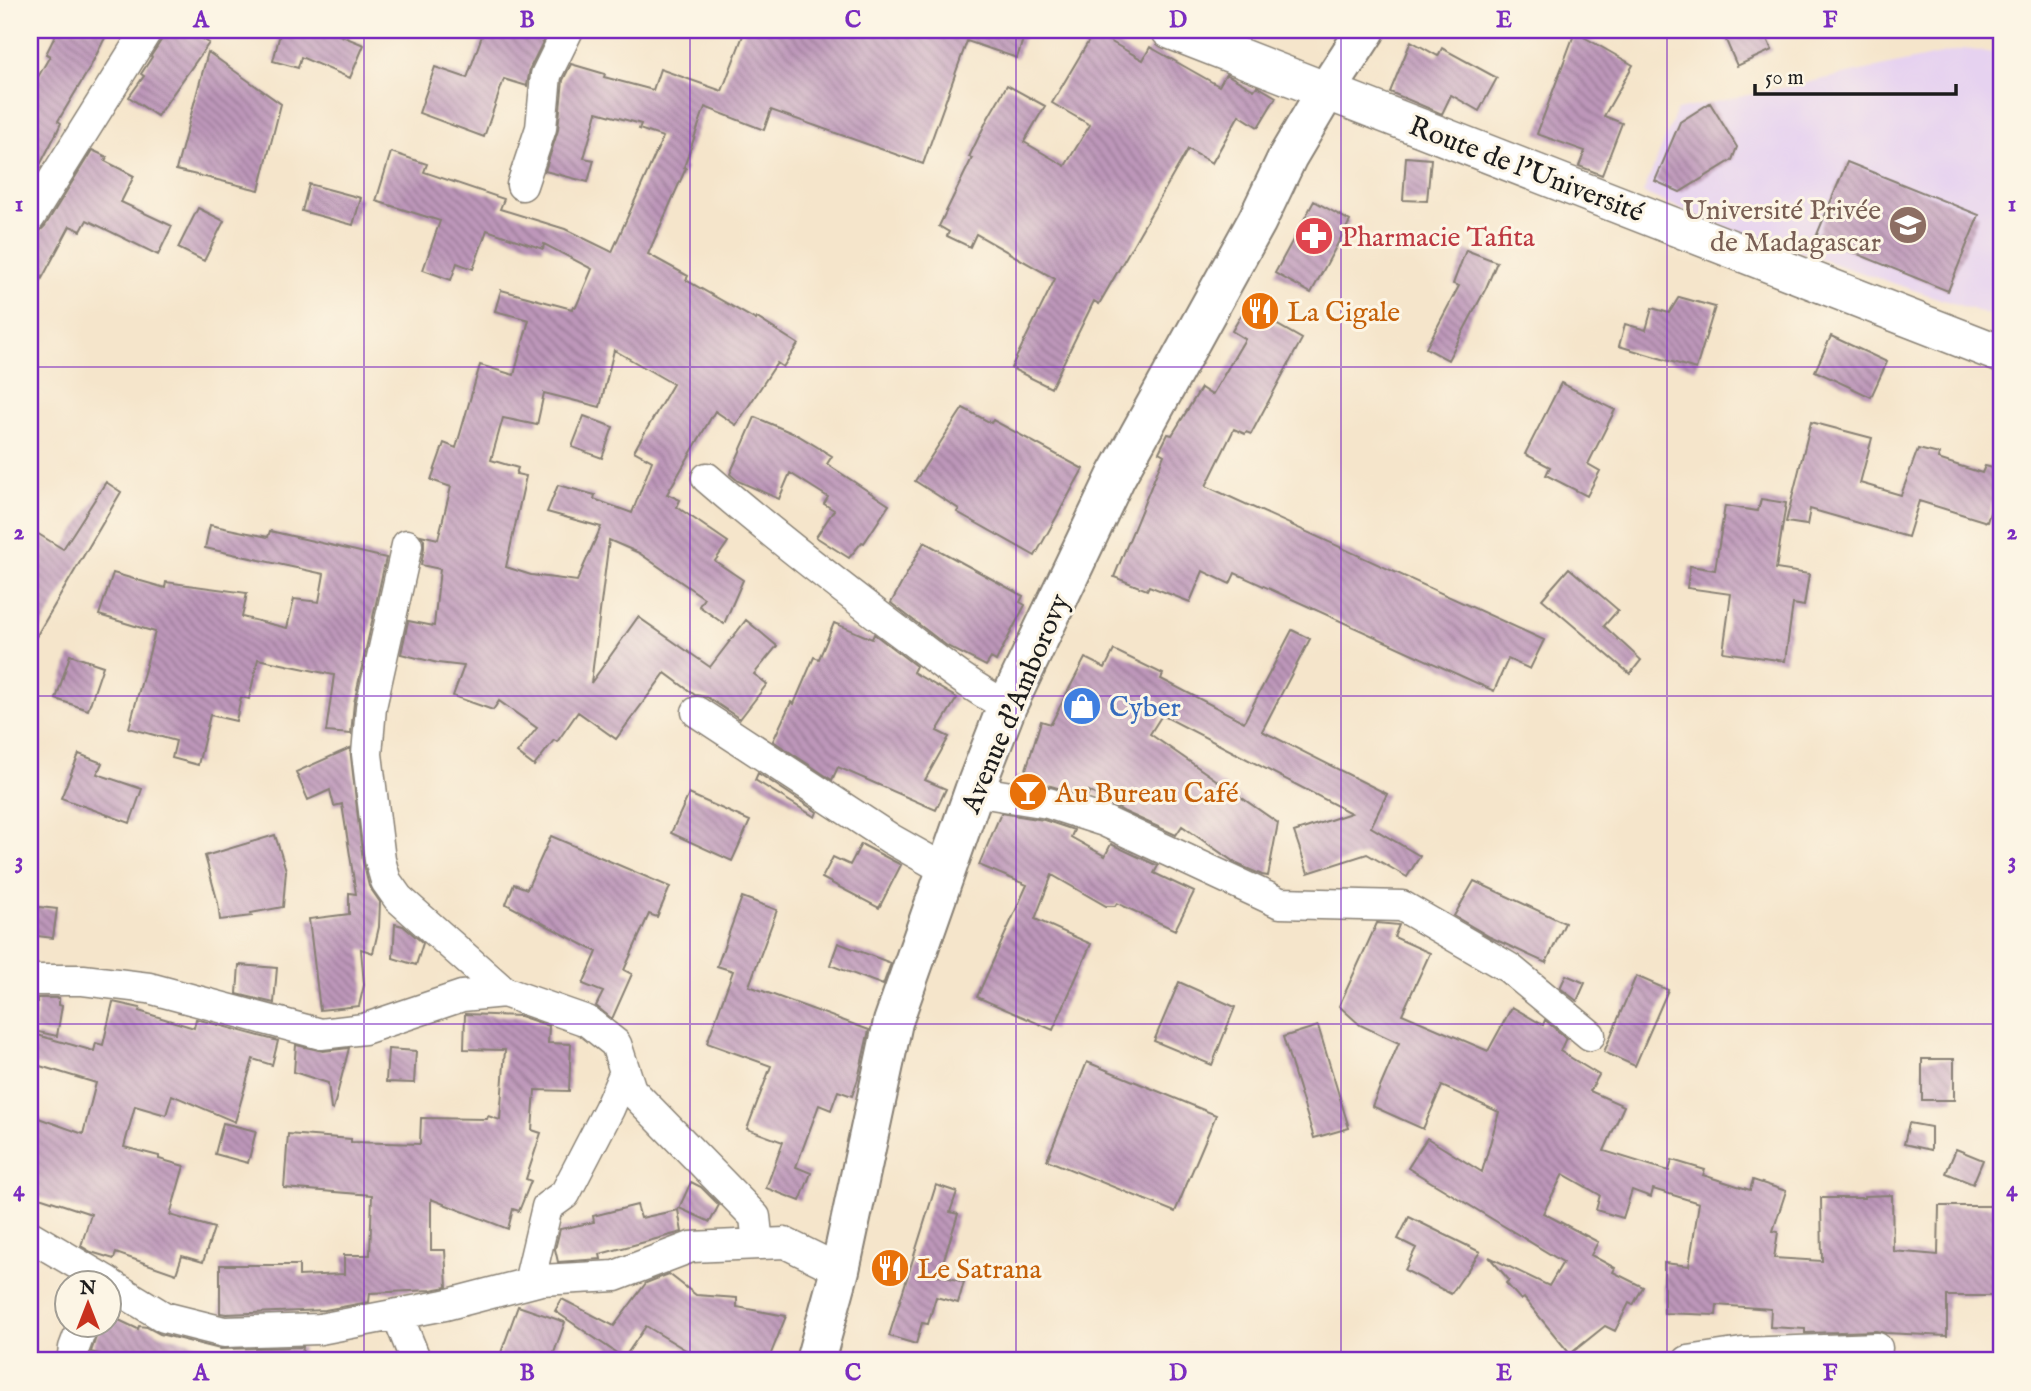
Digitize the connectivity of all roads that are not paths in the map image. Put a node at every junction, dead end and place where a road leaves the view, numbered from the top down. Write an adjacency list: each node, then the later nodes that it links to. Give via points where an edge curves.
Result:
1 (147, 30): 7 (street)
2 (568, 30): 6 (street, via 546,75 541,128)
3 (1170, 30): 5 (street, Route de l'Université)
4 (1366, 30): 5 (main road, Avenue d'Amborovy)
5 (1327, 90): 8 (street, Route de l'Université); 11 (main road, Avenue d'Amborovy, via 1116,477)
6 (522, 185)
7 (30, 217)
8 (2001, 354)
9 (707, 478): 11 (street, via 867,607 980,692)
10 (407, 545): 16 (street, via 368,732 382,870 398,898)
11 (1007, 706): 13 (main road, Avenue d'Amborovy)
12 (697, 712): 14 (street)
13 (974, 791): 14 (main road, Avenue d'Amborovy); 17 (street, via 1048,803 1104,821 1280,903 1402,906 1509,968)
14 (946, 870): 22 (main road, Avenue d'Amborovy, via 893,1022)
15 (30, 980): 16 (street, via 83,980 149,988 321,1034 364,1028 462,996)
16 (504, 992): 18 (street, via 587,1021 616,1044)
17 (1590, 1035)
18 (625, 1072): 20 (street, via 631,1090 755,1217); 23 (street, via 565,1194 547,1207)
19 (30, 1237): 21 (street)
20 (758, 1244): 22 (street, via 785,1243); 23 (street, via 691,1247 615,1276)
21 (82, 1268)
22 (840, 1270): 30 (main road, Avenue d'Amborovy)
23 (529, 1283): 25 (street)
24 (122, 1292): 25 (street, via 164,1317 224,1332 320,1329)
25 (397, 1314): 29 (street)
26 (78, 1338): 28 (street)
27 (1877, 1348): 31 (street, via 1742,1353)
28 (72, 1361)
29 (416, 1361)
30 (815, 1361)
31 (1688, 1361)

